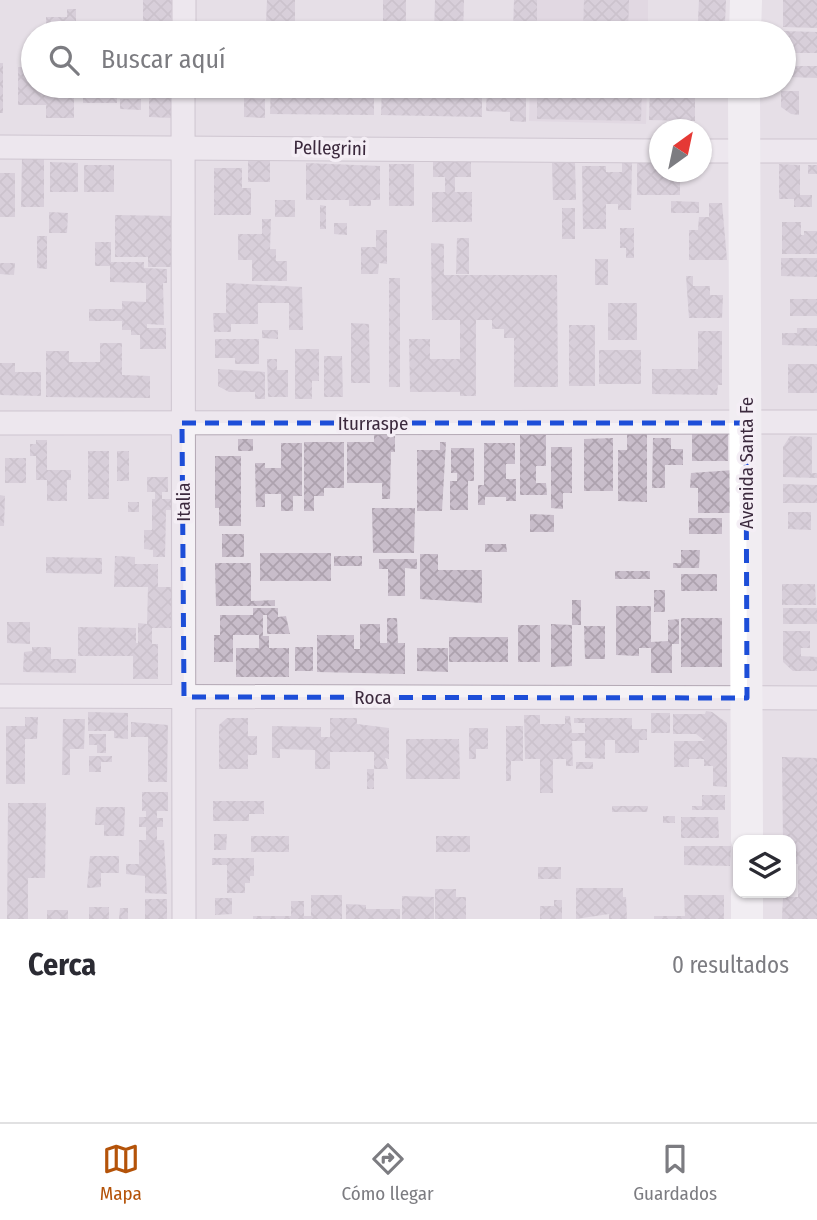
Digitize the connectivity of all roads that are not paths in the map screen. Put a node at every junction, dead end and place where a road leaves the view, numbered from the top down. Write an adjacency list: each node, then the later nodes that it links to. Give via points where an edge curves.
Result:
1 (184, 0): 3 (street)
2 (746, 0): 4 (main road)
3 (184, 21)
4 (745, 21)
5 (183, 98): 7 (street, Italia)
6 (744, 98): 12 (main road, Avenida Santa Fe)
7 (182, 146): 8 (street, Pellegrini); 10 (street, Pellegrini); 15 (street, Italia)
8 (0, 147)
9 (817, 150): 12 (street)
10 (649, 151)
11 (712, 151): 12 (street)
12 (743, 152): 16 (main road, Avenida Santa Fe)
13 (817, 422): 16 (street, Iturraspe)
14 (0, 423): 15 (street, Iturraspe)
15 (182, 423): 16 (street, Iturraspe); 18 (street, Italia)
16 (746, 423): 19 (main road, Avenida Santa Fe)
17 (0, 696): 18 (street, Roca)
18 (184, 697): 19 (street, Roca); 23 (street, Italia)
19 (747, 698): 20 (street, Roca); 21 (main road, Avenida Santa Fe)
20 (817, 698)
21 (747, 835)
22 (747, 898): 24 (main road)
23 (184, 919)
24 (747, 919)

